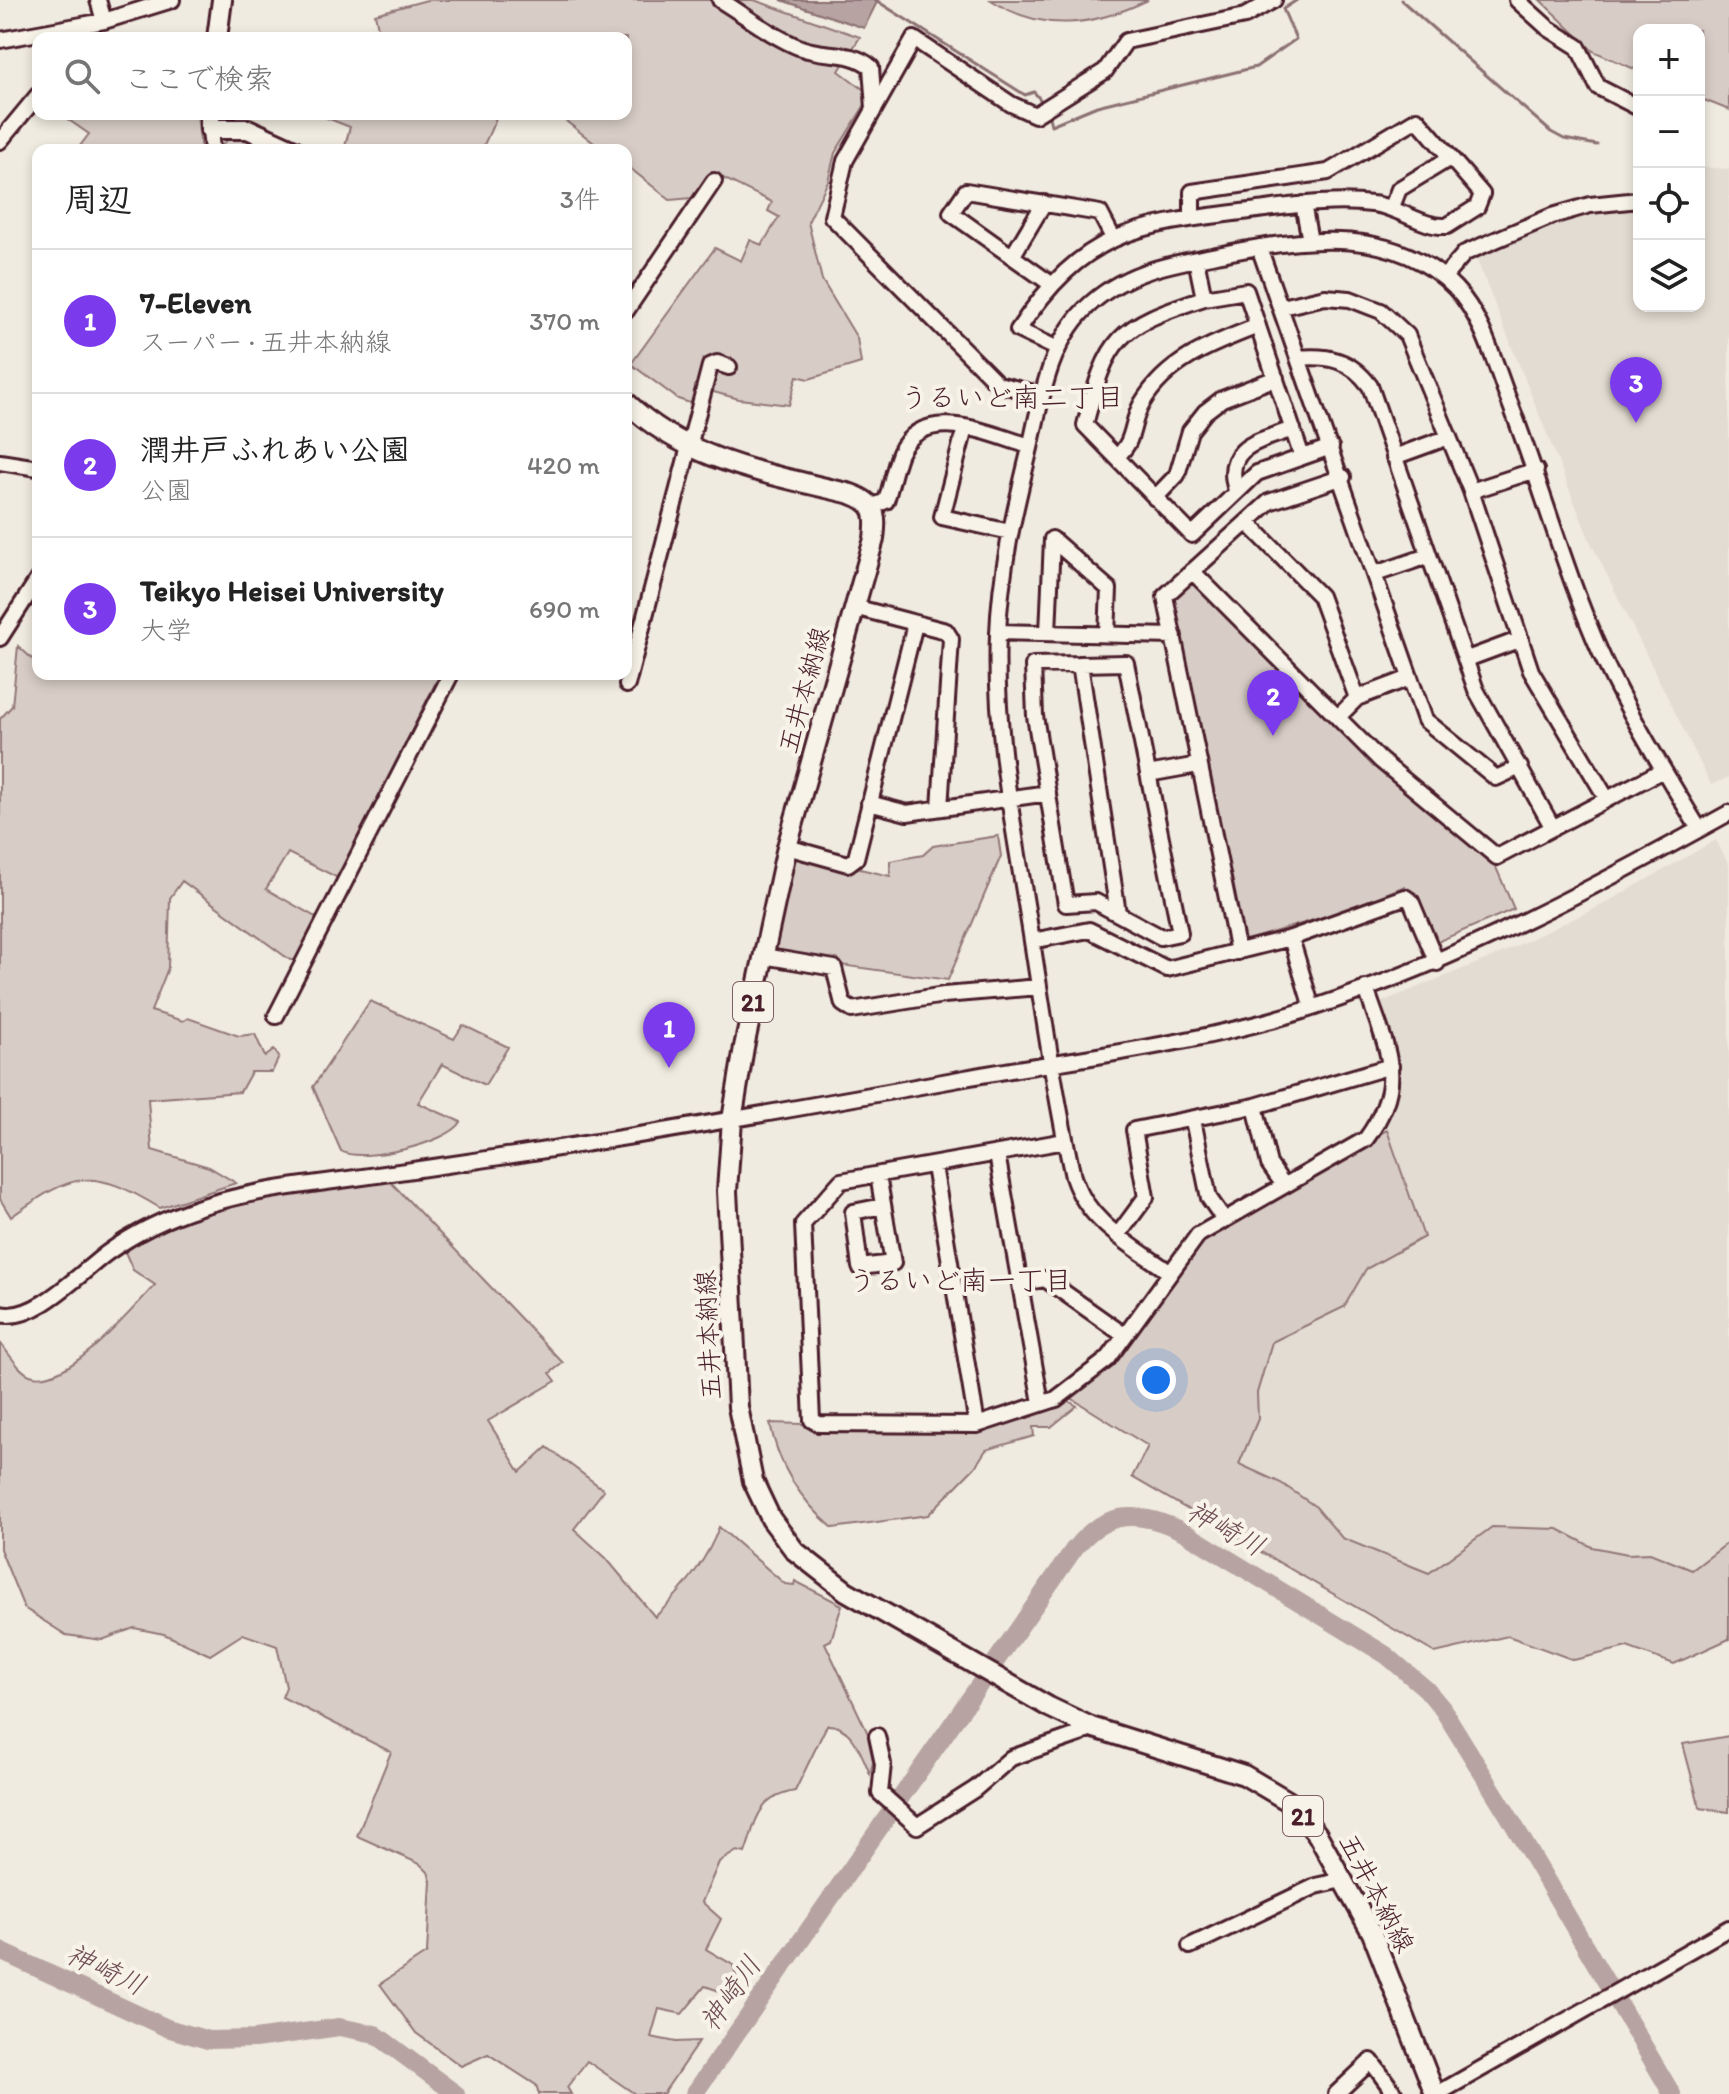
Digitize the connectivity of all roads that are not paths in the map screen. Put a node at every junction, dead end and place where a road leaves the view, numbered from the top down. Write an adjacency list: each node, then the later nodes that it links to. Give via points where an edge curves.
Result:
1 (98, 0): 7 (street)
2 (172, 0): 7 (street)
3 (222, 0): 10 (main road)
4 (720, 0): 15 (street, via 797,46 860,58 871,67)
5 (1274, 0): 15 (street, via 1245,16 1126,41 1105,71 1035,115 914,39)
6 (1517, 0): 14 (street, via 1578,47 1598,87)
7 (101, 22): 8 (street); 9 (street)
8 (45, 32)
9 (94, 32)
10 (218, 32)
11 (32, 34): 12 (street)
12 (0, 40)
13 (32, 102): 17 (street)
14 (1633, 105)
15 (874, 108): 42 (street, via 845,161 832,217 998,384)
16 (210, 121): 18 (street); 19 (main road, via 248,129)
17 (0, 141)
18 (212, 144)
19 (281, 144)
20 (1450, 158): 25 (street, via 1399,189); 25 (street, via 1482,194 1477,207 1441,227); 26 (street, via 1417,119 1328,172 1192,192)
21 (714, 181): 35 (street)
22 (1633, 200): 32 (street, via 1552,216 1465,253)
23 (1044, 203): 27 (street, via 1100,213); 30 (street); 30 (street, via 966,191 951,213)
24 (1303, 204): 25 (street); 26 (street); 28 (street)
25 (1392, 207)
26 (1192, 218): 27 (street)
27 (1113, 238): 33 (street)
28 (1310, 241): 29 (street); 32 (street, via 1387,246 1425,262)
29 (1259, 247): 31 (street); 36 (street)
30 (1013, 255): 33 (street)
31 (1196, 259): 34 (street); 38 (street, via 1148,269 1111,287 1081,314)
32 (1444, 277): 55 (street, via 1459,292 1487,342)
33 (1051, 284): 38 (street, via 1018,330)
34 (1204, 298): 37 (street, via 1246,291); 50 (street, via 1148,316 1120,338 1100,367 1085,425)
35 (632, 302)
36 (1282, 307): 39 (street); 46 (street, via 1334,296 1366,303 1388,316 1418,354)
37 (1258, 326): 41 (street); 50 (street, via 1192,353 1166,373 1141,404 1129,446)
38 (1058, 349): 42 (street)
39 (1298, 358): 48 (street); 52 (street, via 1334,357 1361,374)
40 (729, 367): 49 (street, via 710,366)
41 (1276, 378): 45 (street); 59 (street, via 1222,399 1205,412 1190,431 1177,475)
42 (1042, 395): 47 (street)
43 (632, 407): 49 (main road)
44 (965, 428): 47 (street); 60 (street, via 930,426 911,438 900,453 886,501); 62 (street, via 942,517)
45 (1293, 429): 51 (street); 57 (street, via 1250,444 1236,456 1231,474)
46 (1449, 437): 52 (street); 58 (street)
47 (1030, 446): 62 (street)
48 (1331, 447): 51 (street); 56 (street)
49 (688, 448): 60 (main road, via 851,494); 77 (street)
50 (1116, 457): 59 (street)
51 (1302, 457): 57 (street, via 1257,473)
52 (1394, 457): 63 (street)
53 (0, 462): 54 (street)
54 (32, 467)
55 (1536, 470): 58 (street); 86 (street, via 1603,658)
56 (1343, 477): 61 (street, via 1269,502); 65 (street)
57 (1236, 490): 59 (street, via 1192,535)
58 (1471, 491): 74 (street)
59 (1155, 498)
60 (873, 506): 67 (main road, 五井本納線 / 21, via 874,539)
61 (1247, 522): 64 (street); 82 (street, via 1320,596)
62 (1010, 532): 69 (street)
63 (1428, 556): 65 (street); 75 (street)
64 (1192, 571): 72 (street, via 1165,596); 83 (street)
65 (1375, 574): 78 (street)
66 (32, 588): 73 (street)
67 (854, 607): 68 (street); 96 (main road, 五井本納線 / 21)
68 (915, 624): 91 (street); 92 (street, via 946,631 951,639)
69 (998, 632): 70 (street); 89 (street, via 1000,726)
70 (1048, 633): 71 (street); 71 (street, via 1052,539 1109,589)
71 (1107, 634): 72 (street)
72 (1174, 636): 84 (street)
73 (0, 638)
74 (1521, 639): 75 (street); 90 (street, via 1531,671)
75 (1467, 659): 85 (street, via 1476,690)
76 (1080, 664): 87 (street, via 1126,663); 88 (street, via 1033,665); 97 (street)
77 (632, 666)
78 (1410, 678): 82 (street); 85 (street, via 1425,720 1496,778)
79 (448, 680): 106 (street)
80 (628, 680): 81 (street)
81 (627, 685)
82 (1357, 698): 83 (street)
83 (1338, 717): 94 (street, via 1380,760 1497,857)
84 (1198, 765): 87 (street); 100 (street)
85 (1520, 767): 94 (street)
86 (1663, 770): 90 (street); 95 (street)
87 (1148, 774): 97 (street, via 1180,933 1161,937)
88 (1048, 793): 89 (street); 97 (street, via 1066,904 1096,902)
89 (1009, 798): 92 (street); 99 (street)
90 (1607, 799): 94 (street)
91 (869, 803): 92 (street, via 907,813); 96 (street, via 853,863)
92 (940, 808)
93 (1729, 813): 95 (street)
94 (1553, 828)
95 (1699, 829): 102 (street, via 1605,884)
96 (787, 847): 101 (main road, 五井本納線 / 21)
97 (1118, 913)
98 (1291, 938): 100 (street); 102 (street, via 1405,897); 105 (street)
99 (1032, 941): 100 (street, via 1089,930 1167,969); 103 (street)
100 (1238, 952)
101 (763, 956): 103 (street, via 834,968 843,1004 852,1010); 110 (main road, 五井本納線 / 21)
102 (1437, 963): 104 (street)
103 (1039, 987): 107 (street)
104 (1366, 988): 105 (street); 108 (street)
105 (1312, 1008): 107 (street, via 1182,1040)
106 (276, 1016)
107 (1054, 1062): 110 (street); 112 (street)
108 (1391, 1066): 109 (street); 116 (street, via 1384,1114 1366,1139)
109 (1255, 1106): 111 (street); 116 (street, via 1269,1164)
110 (732, 1120): 122 (street, via 213,1203 134,1236 26,1314); 126 (main road, 五井本納線 / 21, via 727,1205 738,1407 746,1454 771,1519 795,1551 829,1579 979,1669)
111 (1193, 1120): 118 (street, via 1209,1198); 119 (street, via 1134,1130 1146,1197)
112 (1065, 1141): 113 (street); 119 (street, via 1084,1205)
113 (997, 1154): 114 (street); 121 (street)
114 (934, 1166): 115 (street); 125 (street)
115 (878, 1175): 117 (street); 125 (street, via 841,1181 803,1224 812,1420)
116 (1283, 1184): 118 (street)
117 (883, 1206): 117 (street, via 893,1263 860,1267 853,1212)
118 (1223, 1218): 120 (street, via 1198,1235)
119 (1118, 1235): 120 (street)
120 (1169, 1272): 123 (street)
121 (1020, 1283): 123 (street, via 1045,1279); 124 (street)
122 (0, 1314)
123 (1124, 1335): 124 (street, via 1108,1359 1056,1399)
124 (1041, 1403): 125 (street)
125 (977, 1425)
126 (1091, 1727): 127 (street, via 1011,1758 975,1789 917,1826 883,1796); 128 (main road, 五井本納線 / 21, via 1244,1775 1275,1792 1317,1834)
127 (877, 1736)
128 (1342, 1880): 130 (street, via 1316,1886); 133 (main road, 五井本納線 / 21, via 1387,1966)
129 (1729, 1928): 133 (street)
130 (1190, 1946)
131 (1336, 2094): 132 (street, via 1371,2061)
132 (1395, 2094)
133 (1436, 2094)

